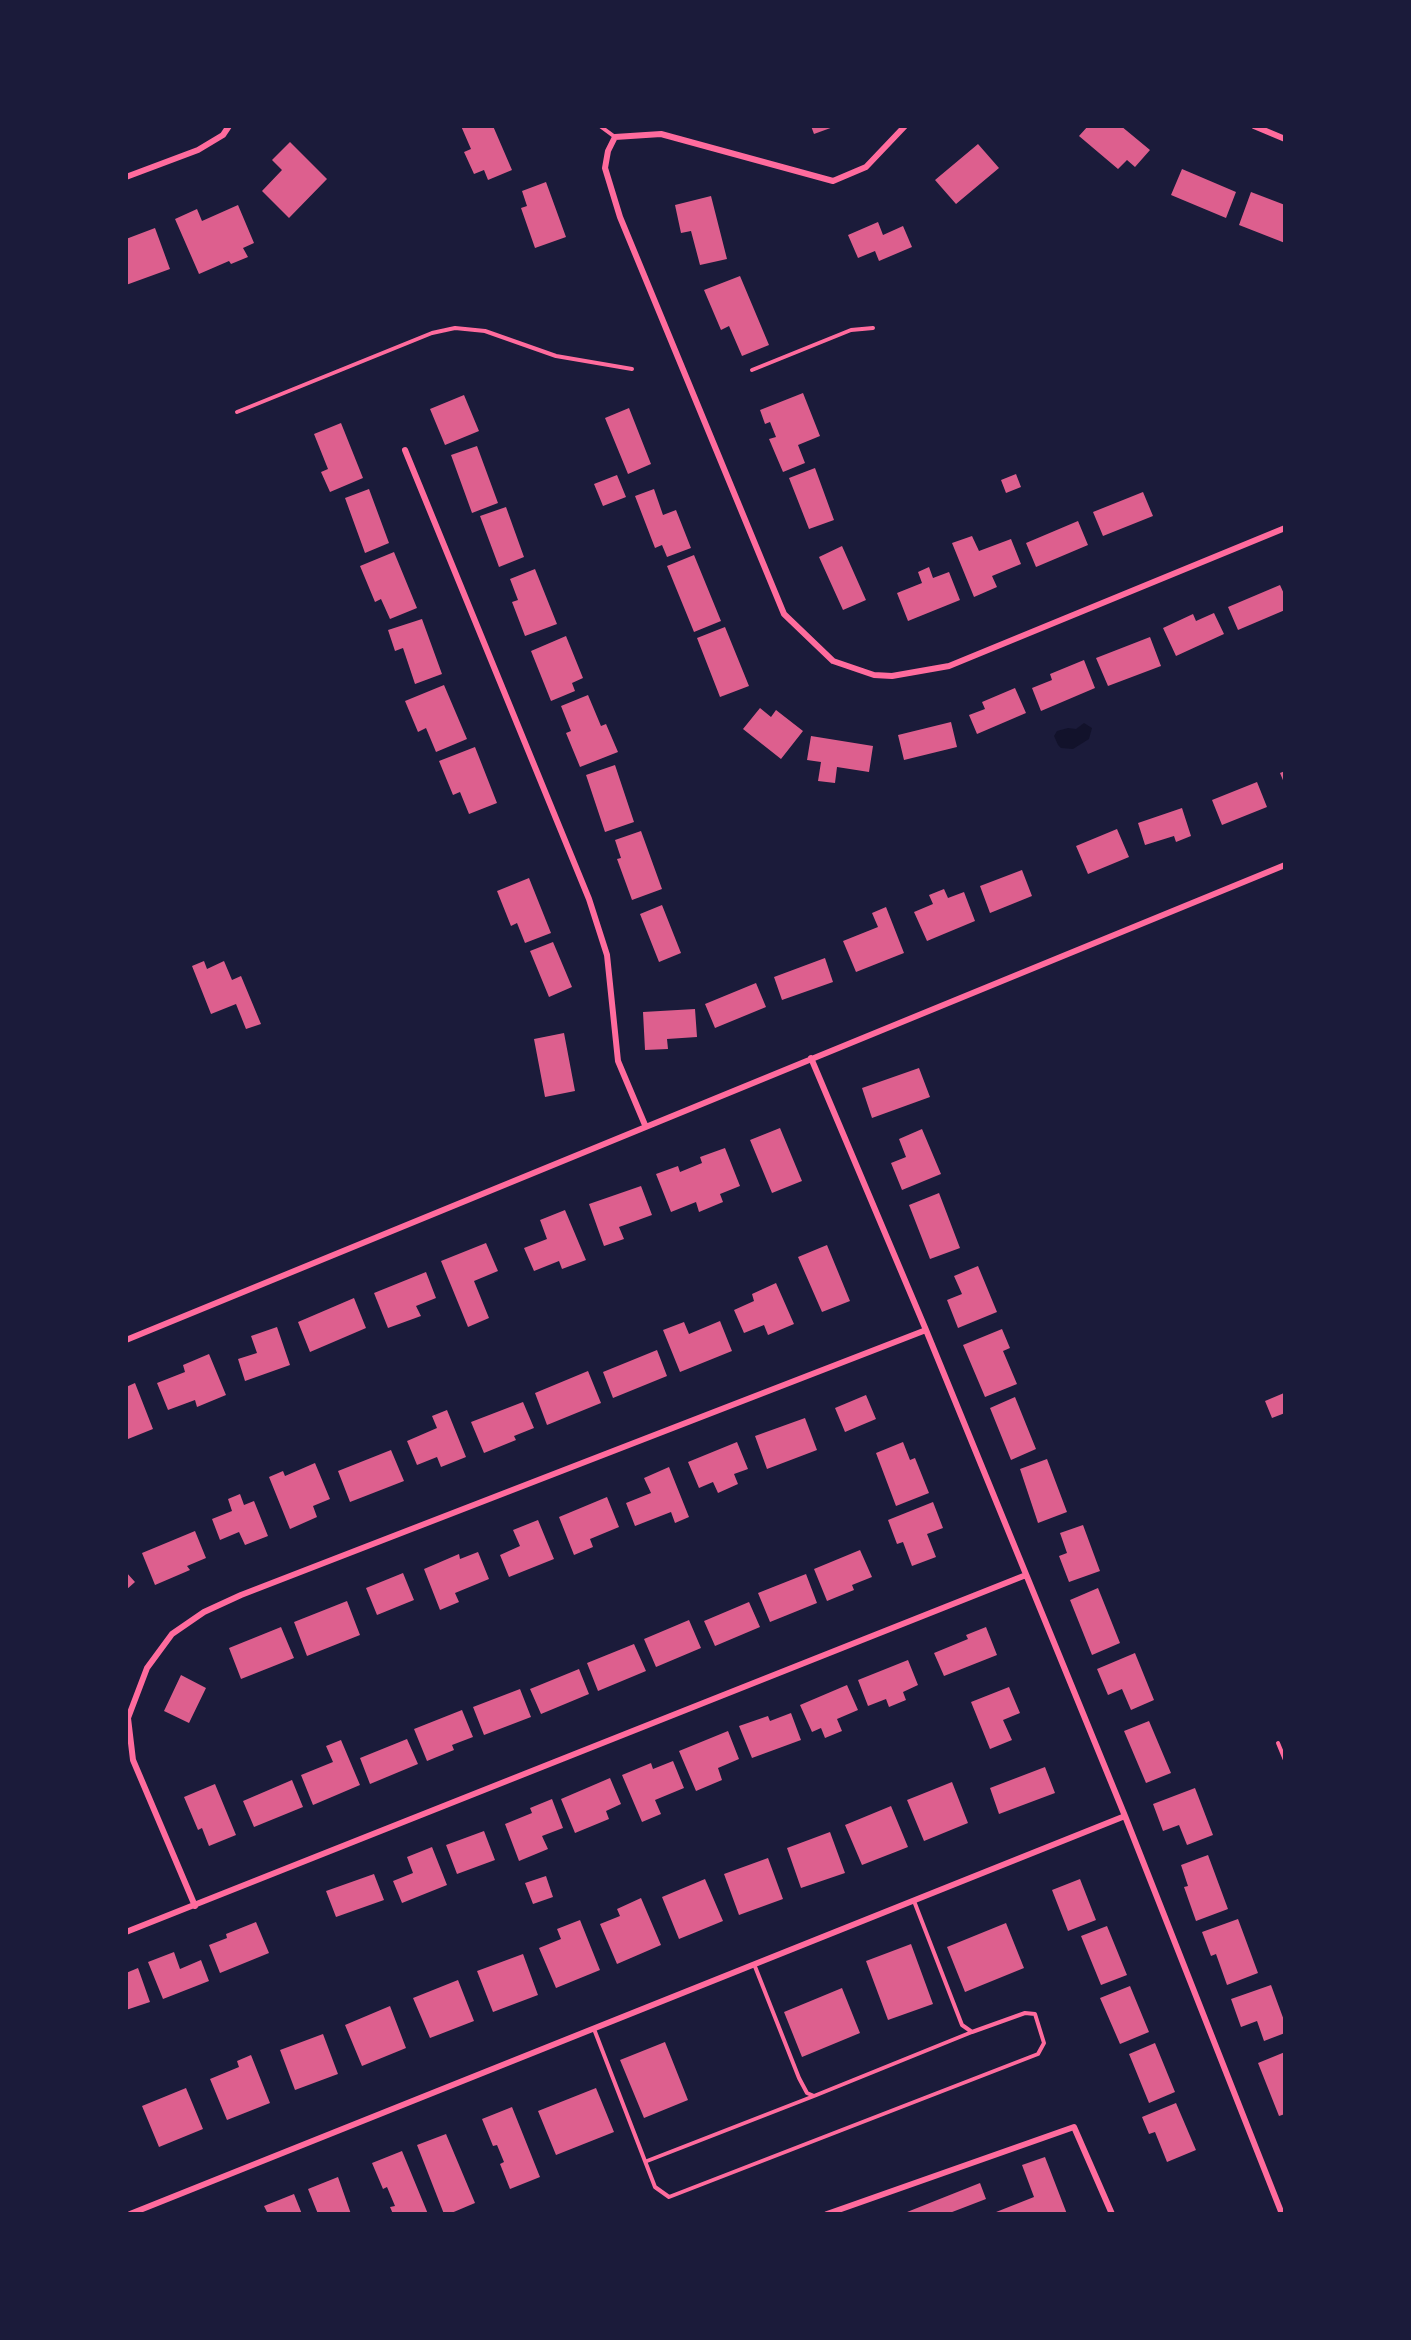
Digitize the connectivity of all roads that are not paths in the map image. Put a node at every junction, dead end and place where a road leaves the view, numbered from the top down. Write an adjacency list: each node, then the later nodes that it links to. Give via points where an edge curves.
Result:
1 (229, 126): 7 (street, via 223,135 198,150)
2 (600, 126): 5 (lane)
3 (905, 126): 5 (street, via 866,167 833,181 660,134)
4 (1254, 126): 6 (street)
5 (615, 137): 9 (street, via 605,168 620,217 773,593 783,614 833,661 874,675 892,676 949,666)
6 (1285, 139)
7 (126, 177)
8 (405, 450): 12 (street, via 589,899 608,955 618,1061)
9 (1285, 528)
10 (1285, 865): 11 (street)
11 (811, 1058): 12 (street); 13 (street)
12 (645, 1125): 14 (street)
13 (926, 1330): 15 (street); 20 (street, via 241,1595 204,1612 172,1634 147,1668 128,1718 133,1760)
14 (126, 1340)
15 (1026, 1575): 18 (street); 20 (street)
16 (1278, 1743): 17 (lane)
17 (1285, 1760)
18 (1125, 1816): 19 (street); 30 (street)
19 (914, 1901): 22 (street); 24 (lane, via 962,2025)
20 (195, 1906): 21 (street)
21 (126, 1932)
22 (754, 1964): 23 (street); 25 (lane, via 799,2078 807,2093)
23 (594, 2029): 26 (lane); 27 (street)
24 (972, 2032): 25 (lane); 26 (lane, via 1025,2013 1035,2014 1044,2043 1038,2054 669,2197 656,2187)
25 (814, 2096): 26 (lane)
26 (646, 2160)
27 (130, 2214)
28 (827, 2214): 29 (street, via 1074,2127)
29 (1112, 2214)
30 (1282, 2214)

